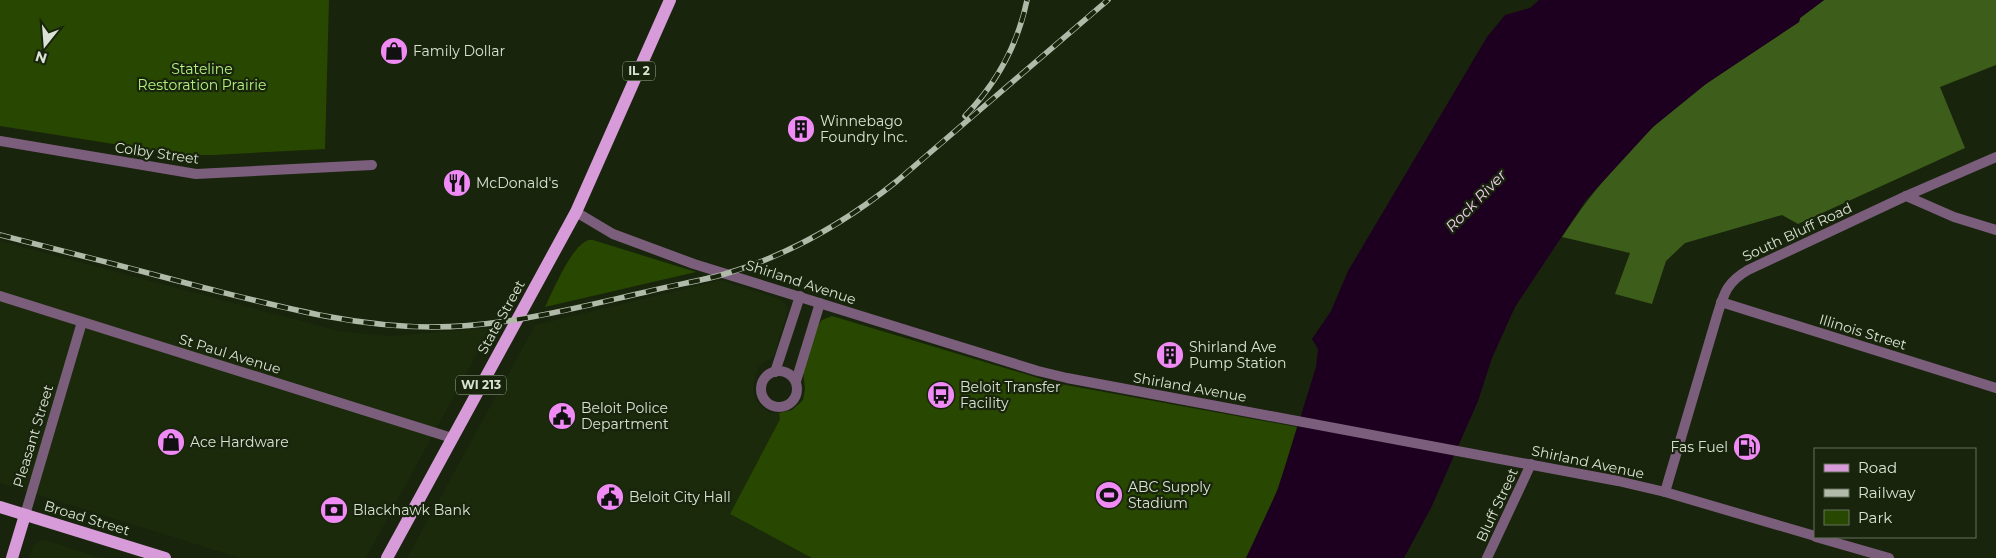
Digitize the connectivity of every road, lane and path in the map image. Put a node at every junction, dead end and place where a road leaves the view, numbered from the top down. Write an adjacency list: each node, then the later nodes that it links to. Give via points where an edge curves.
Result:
1 (670, 0): 3 (main road, IL 2)
2 (0, 141): 5 (street, Colby Street, via 196,174)
3 (608, 142): 7 (main road, State Street / WI 213)
4 (1996, 157): 6 (street, South Bluff Road)
5 (372, 165)
6 (1906, 196): 8 (street, via 1954,217); 11 (street, South Bluff Road, via 1743,273 1728,286)
7 (576, 212): 10 (street, Shirland Avenue, via 613,234 694,264); 17 (main road, State Street / WI 213)
8 (1996, 230)
9 (0, 296): 13 (street, St Paul Avenue)
10 (800, 296): 12 (street, Shirland Avenue); 14 (street)
11 (1722, 302): 16 (street, Illinois Street); 19 (street, South Bluff Road)
12 (820, 303): 15 (street); 18 (street, Shirland Avenue, via 1042,373)
13 (82, 322): 17 (street, St Paul Avenue); 21 (street, Pleasant Street)
14 (775, 372): 15 (street, via 787,373); 15 (street, via 765,378 762,388 765,399 774,406 785,406 794,399 798,387)
15 (796, 381)
16 (1996, 388)
17 (452, 438): 26 (main road, State Street / WI 213)
18 (1531, 464): 19 (street, Shirland Avenue); 27 (street, Bluff Street)
19 (1665, 492): 22 (street, Shirland Avenue)
20 (0, 507): 21 (main road, Broad Street)
21 (25, 515): 24 (main road, Pleasant Street); 25 (main road, Broad Street)
22 (1814, 535)
23 (1823, 538): 28 (street, Shirland Avenue)
24 (12, 558)
25 (165, 558)
26 (387, 558)
27 (1487, 558)
28 (1889, 558)

